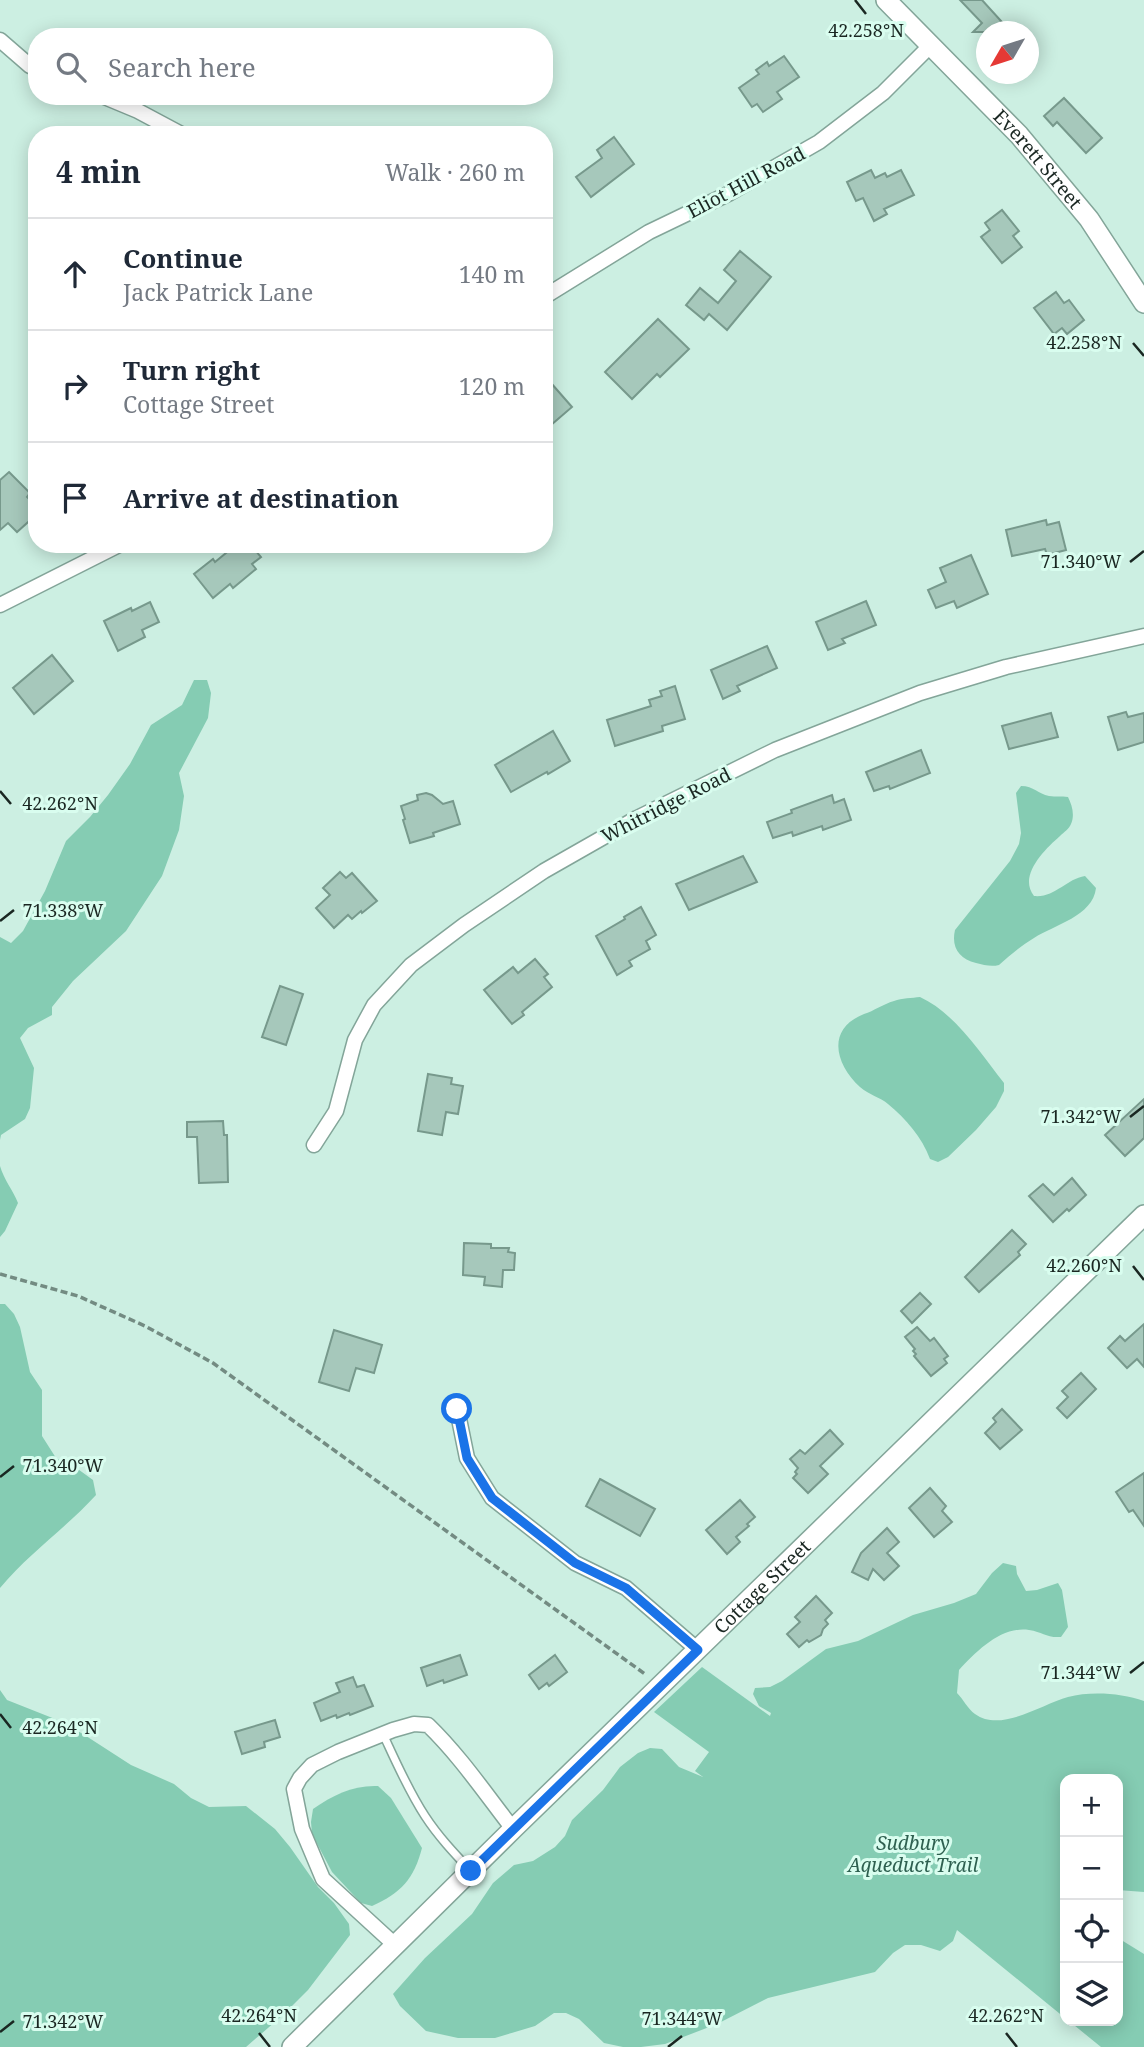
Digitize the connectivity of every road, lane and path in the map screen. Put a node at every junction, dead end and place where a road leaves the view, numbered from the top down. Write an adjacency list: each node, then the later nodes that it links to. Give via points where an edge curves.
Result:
1 (886, 0): 3 (street, Everett Street)
2 (0, 40): 4 (street)
3 (931, 44): 7 (street, Eliot Hill Road, via 883,93 819,142 751,182 649,232); 8 (street, Everett Street, via 1019,135 1089,219)
4 (28, 64)
5 (124, 105): 6 (street)
6 (166, 126)
7 (553, 291)
8 (1144, 303)
9 (103, 553): 10 (street)
10 (0, 604)
11 (1144, 636): 12 (street, Whitridge Road, via 1006,667 919,693 775,750 637,818 544,871 411,965 374,1005 355,1040 336,1111)
12 (314, 1145)
13 (1144, 1215): 16 (street, Cottage Street)
14 (0, 1274): 17 (path, via 78,1296 213,1363)
15 (457, 1409): 16 (street, via 467,1458 492,1498 575,1563 626,1588)
16 (698, 1650): 17 (street, Cottage Street)
17 (660, 1685): 19 (street, Cottage Street)
18 (383, 1734): 19 (street, via 414,1724 428,1725 471,1772); 20 (lane, via 425,1816); 21 (street, via 312,1765 295,1789 302,1829 323,1880)
19 (513, 1829): 20 (street, Cottage Street)
20 (471, 1871): 21 (street, Cottage Street)
21 (395, 1945): 22 (street, Cottage Street)
22 (292, 2047)

